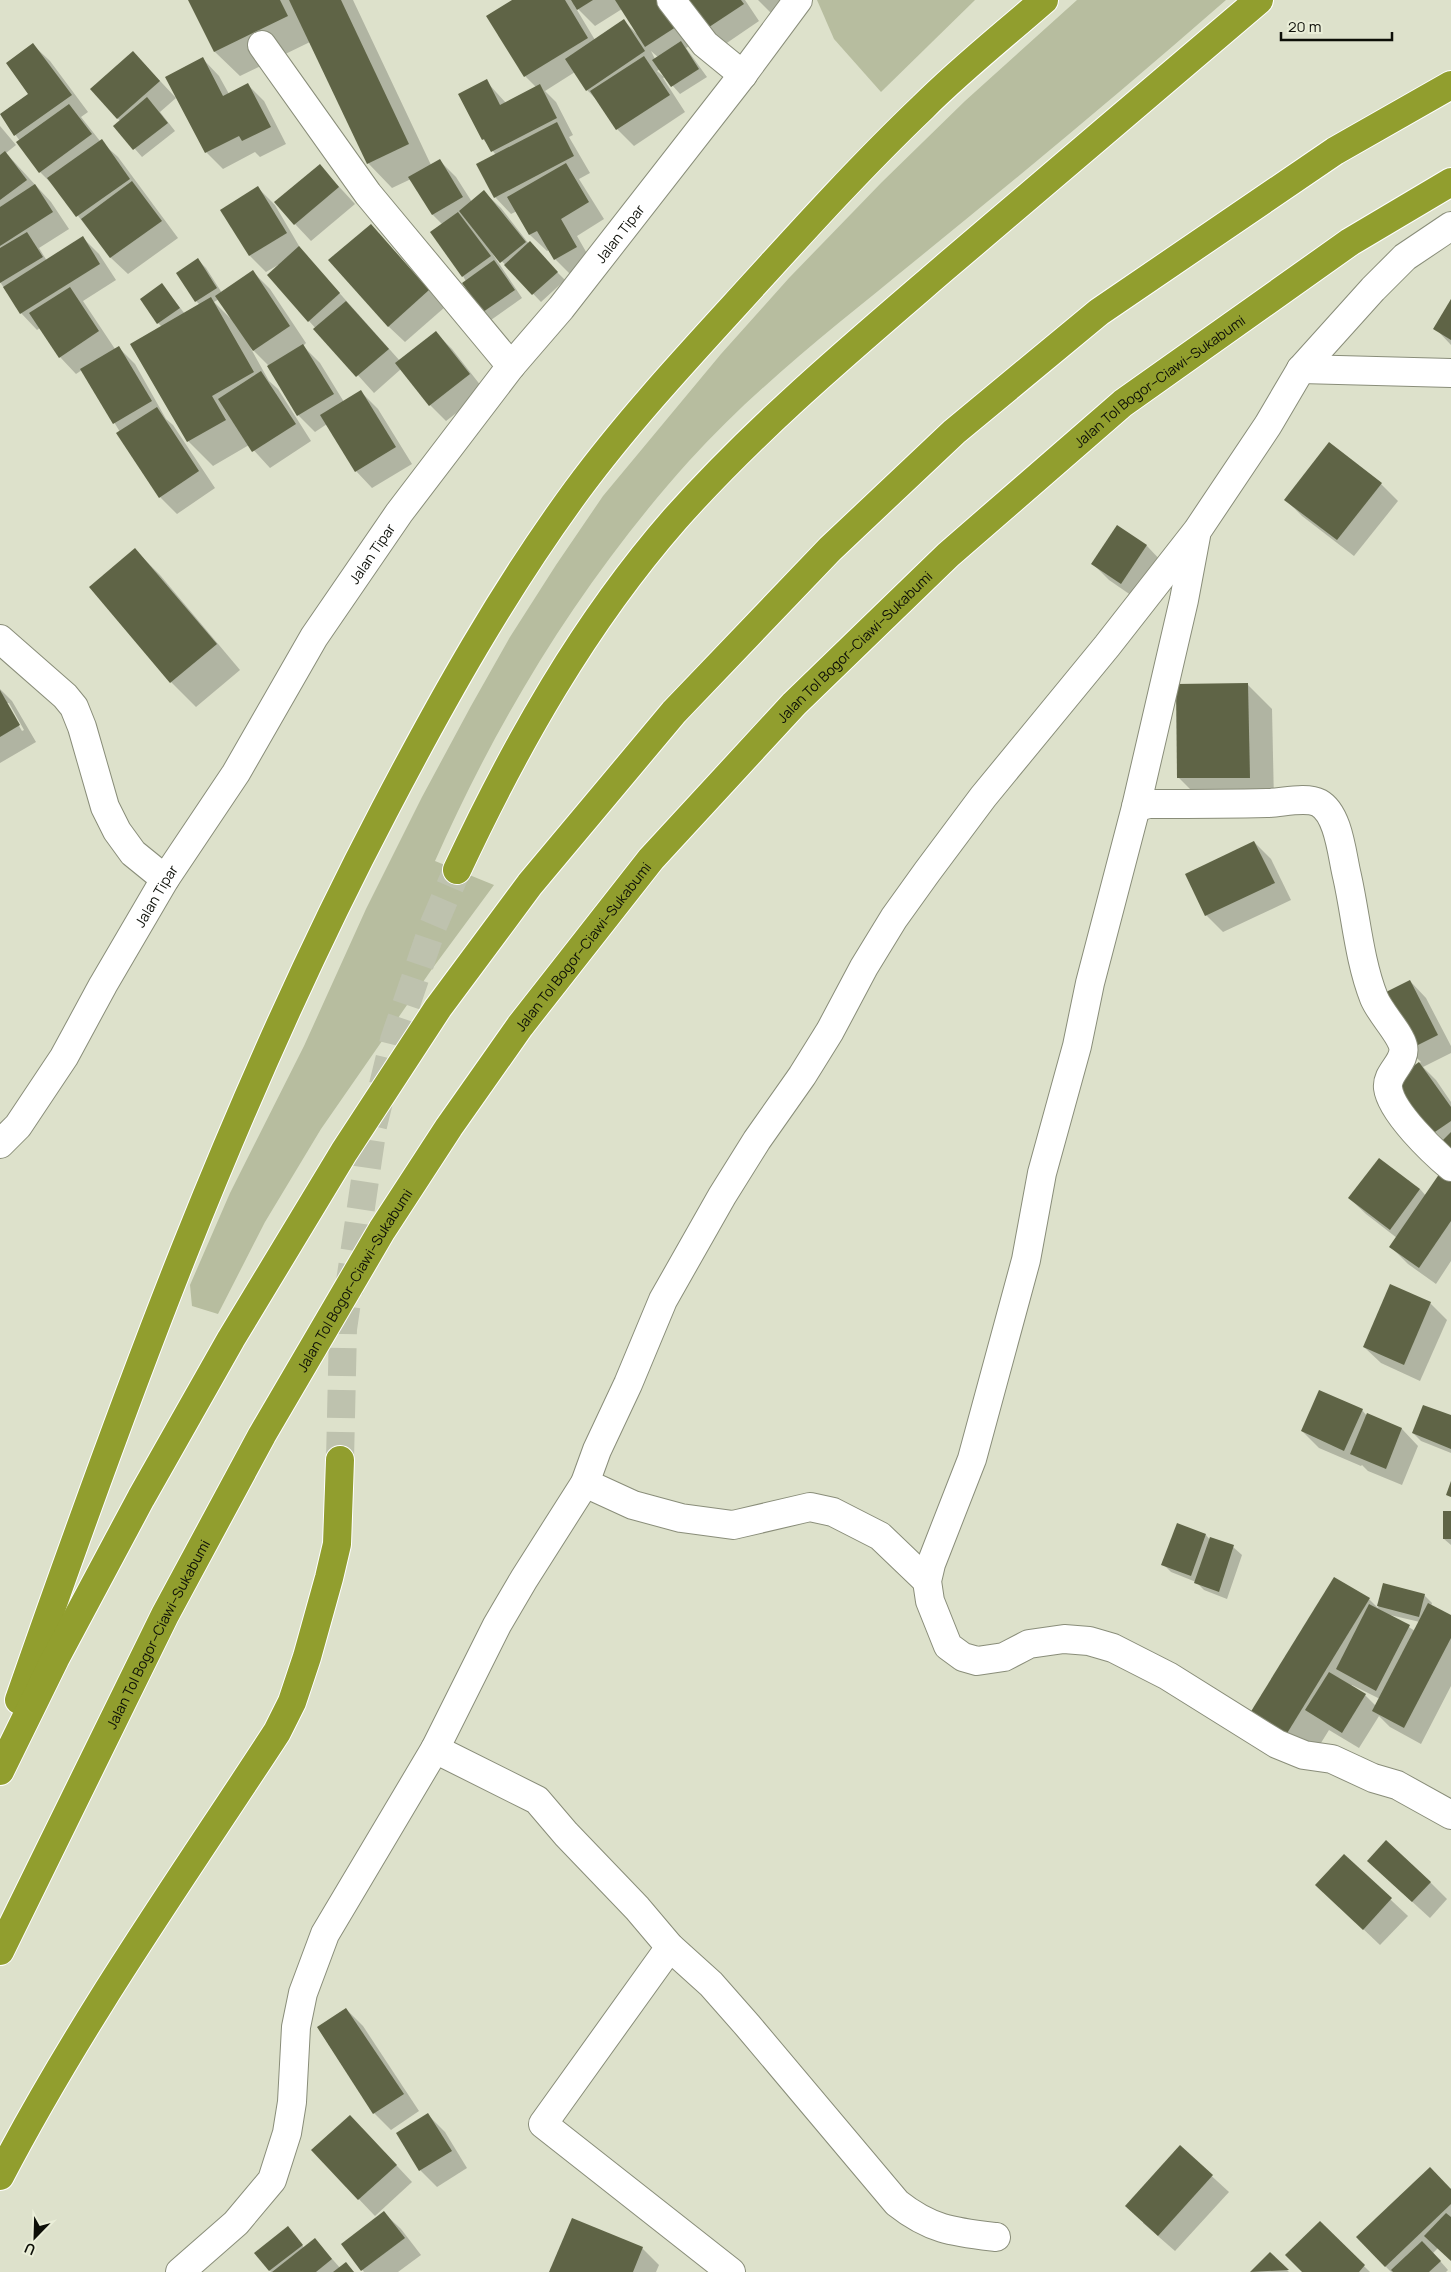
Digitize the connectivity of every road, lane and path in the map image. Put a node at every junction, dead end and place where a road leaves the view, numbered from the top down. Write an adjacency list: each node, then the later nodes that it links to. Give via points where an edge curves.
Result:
1 (671, 0): 6 (street, via 705,44)
2 (798, 0): 6 (street, Jalan Tipar)
3 (1044, 0): 24 (highway, via 926,104 858,171 661,386 578,490 502,599 441,702 348,880 281,1021 167,1291 98,1472)
4 (1259, 0): 16 (highway, via 816,378 718,472 621,588 567,667 507,769)
5 (262, 45): 10 (street, via 368,194)
6 (743, 75): 10 (street, Jalan Tipar, via 561,308)
7 (1451, 85): 25 (highway, via 1335,151 1099,312 954,432 830,549 674,712 519,900 438,1008 344,1152 231,1339 141,1498 55,1659)
8 (1451, 182): 28 (highway, Jalan Tol Bogor–Ciawi–Sukabumi, via 1350,242 1123,403 948,555 871,629 794,704 651,859 520,1026 382,1230 262,1435 165,1615)
9 (1451, 226): 11 (street, via 1405,257)
10 (511, 366): 17 (street, Jalan Tipar, via 399,512 314,637 236,773)
11 (1301, 369): 12 (street); 13 (street)
12 (1451, 373)
13 (1197, 531): 15 (street); 21 (street, via 983,797 894,918 830,1032 722,1196 663,1300)
14 (0, 639): 17 (street, via 74,707 105,807 117,831 133,853)
15 (1136, 808): 19 (street, via 1149,804 1306,801 1318,802 1331,815 1368,981 1378,1006 1403,1046 1388,1089 1418,1136); 22 (street, via 1042,1173 1026,1260 988,1405 972,1459 941,1533)
16 (457, 870)
17 (165, 879): 18 (street, Jalan Tipar, via 64,1057 18,1126)
18 (0, 1144)
19 (1451, 1167)
20 (340, 1460): 29 (highway, via 337,1544 292,1702 277,1732 76,2039)
21 (584, 1483): 22 (street, via 633,1505 682,1518 724,1524 733,1525 810,1507 833,1512 880,1536); 23 (street, via 497,1625)
22 (927, 1581): 26 (street, via 930,1601 948,1646 963,1657 977,1661 1004,1657 1029,1644 1064,1639 1113,1648 1168,1676 1277,1744 1304,1755 1332,1758 1373,1778 1397,1785)
23 (435, 1749): 27 (street, via 537,1800); 31 (street, via 341,1906 309,1975 296,2027 287,2133 272,2180 236,2223)
24 (0, 1753)
25 (0, 1771)
26 (1451, 1815)
27 (670, 1947): 30 (street, via 711,1984 897,2203 915,2218 935,2227); 32 (street, via 543,2124)
28 (0, 1951)
29 (0, 2176)
30 (996, 2237)
31 (180, 2272)
32 (731, 2272)

